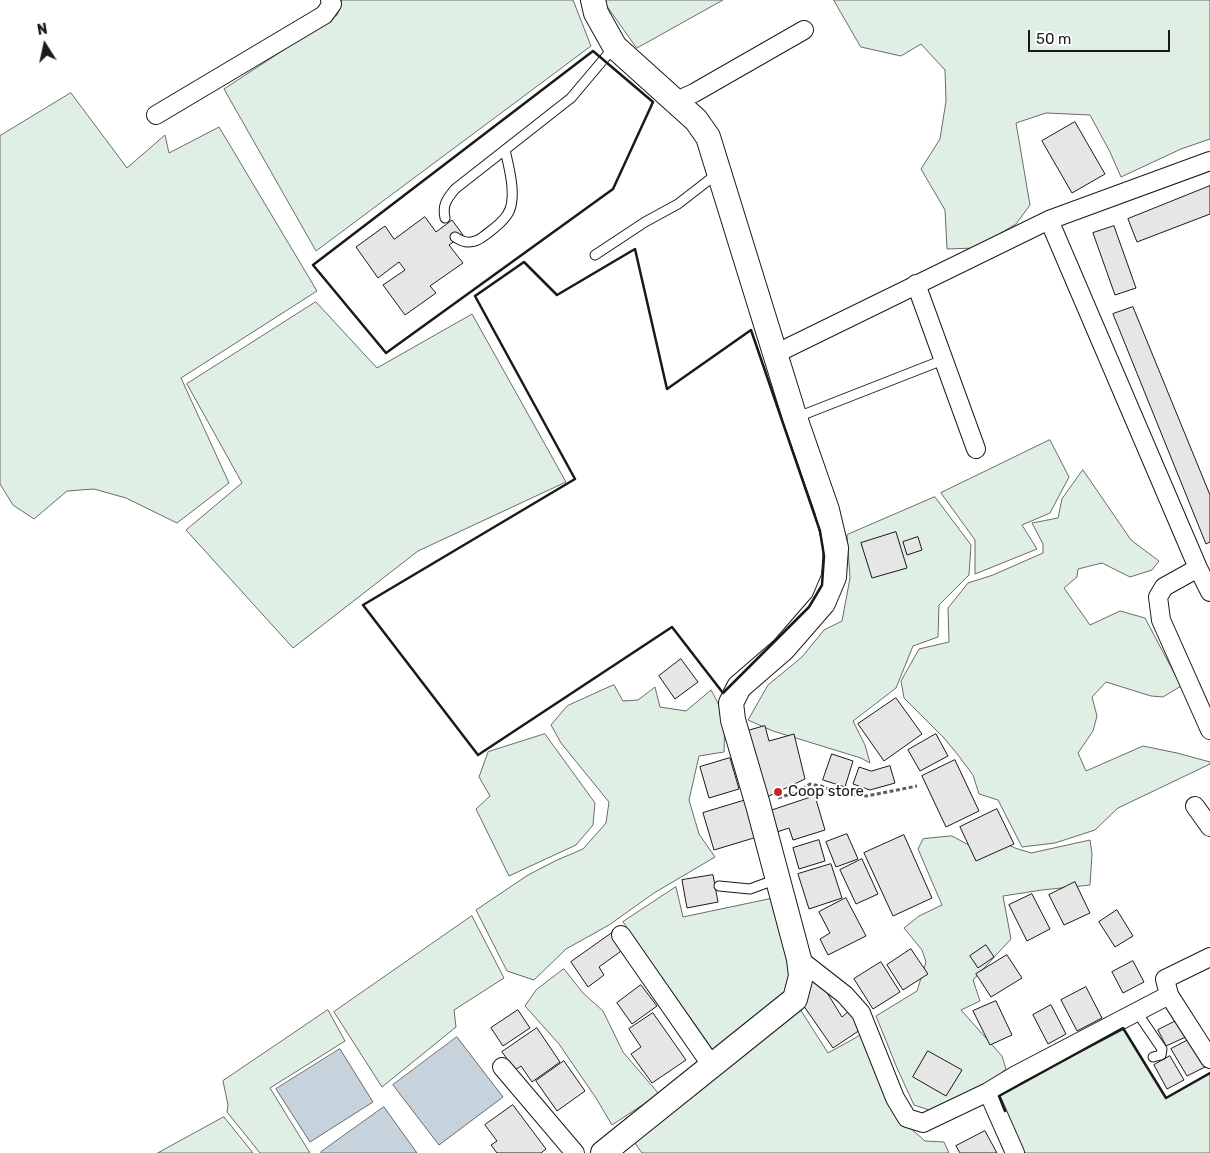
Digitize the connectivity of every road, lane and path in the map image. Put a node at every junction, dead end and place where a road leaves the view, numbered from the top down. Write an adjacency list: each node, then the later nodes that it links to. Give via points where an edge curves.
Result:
1 (330, 0): 6 (street, via 332,4 324,15)
2 (592, 0): 4 (street)
3 (804, 30): 5 (street)
4 (614, 47): 5 (street); 7 (lane, via 571,98)
5 (674, 102): 9 (street, via 696,120 708,137)
6 (156, 115)
7 (505, 150): 10 (lane, via 455,189 446,200); 12 (lane, via 512,195 508,214 480,239 463,242)
8 (1210, 161): 11 (street)
9 (719, 173): 13 (lane, via 678,204); 15 (street)
10 (445, 218)
11 (1049, 220): 14 (street); 19 (street)
12 (455, 237)
13 (595, 255)
14 (916, 284): 15 (street); 16 (street)
15 (774, 354): 17 (street)
16 (943, 360): 17 (lane); 18 (street)
17 (795, 418): 23 (street, via 827,510 836,548 834,577 823,603 783,649 739,687 731,703)
18 (976, 449)
19 (1198, 568): 20 (street); 21 (street, via 1164,587 1158,597 1161,620)
20 (1210, 592)
21 (1210, 730)
22 (917, 786): 23 (path, via 867,796 841,794 810,784 797,792)
23 (758, 805): 26 (street)
24 (1195, 806): 25 (street)
25 (1210, 827)
26 (778, 879): 27 (lane, via 750,889); 30 (street)
27 (719, 886)
28 (621, 935): 35 (street)
29 (1210, 957): 31 (street, via 1165,980)
30 (799, 959): 35 (street, via 801,976 794,999); 37 (street, via 845,995 861,1013 895,1098 907,1118 923,1123)
31 (1169, 995): 32 (street); 34 (street)
32 (1136, 1011): 33 (lane, via 1162,1049 1161,1055); 37 (street)
33 (1153, 1058)
34 (1210, 1059)
35 (712, 1066): 39 (street)
36 (502, 1067): 38 (street)
37 (988, 1092): 40 (street)
38 (575, 1153)
39 (603, 1153)
40 (1015, 1153)

